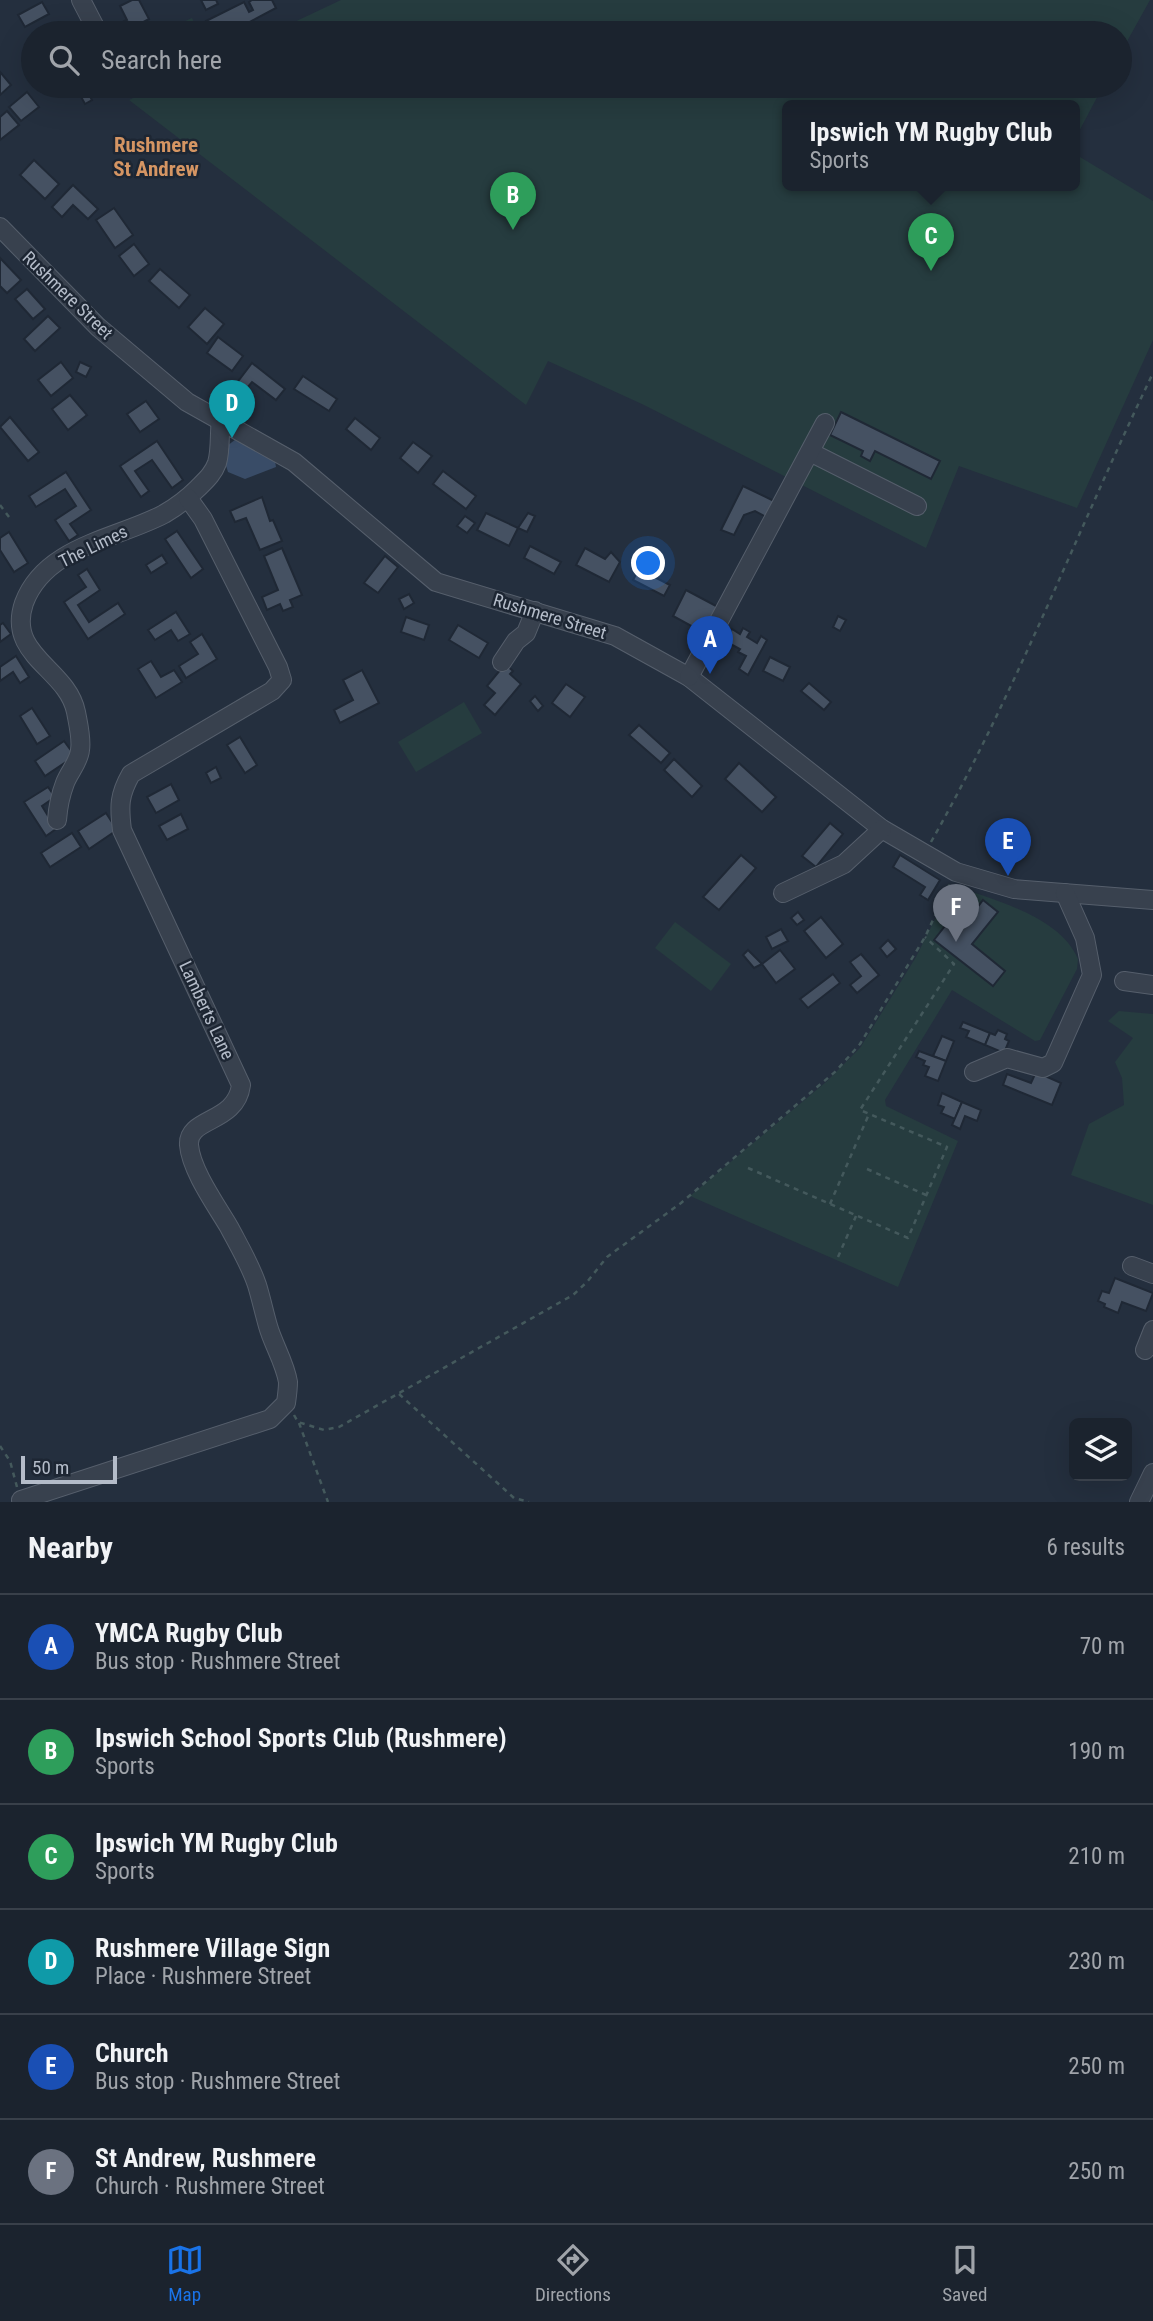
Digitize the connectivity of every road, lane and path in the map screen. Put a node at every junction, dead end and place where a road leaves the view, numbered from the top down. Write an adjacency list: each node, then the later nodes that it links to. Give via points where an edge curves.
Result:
1 (81, 0): 2 (street)
2 (93, 21)
3 (0, 227): 5 (street, Rushmere Street, via 98,327 187,402)
4 (1153, 373): 17 (path, via 1030,643)
5 (221, 420): 8 (street, via 218,461 210,477); 12 (street, Rushmere Street, via 294,462 436,582)
6 (825, 423): 7 (street)
7 (810, 452): 10 (street); 14 (street)
8 (188, 498): 15 (street, The Limes, via 163,514 68,555 34,583 20,618 24,642 64,685 76,710 80,750 59,799); 38 (street, Lamberts Lane, via 203,519 282,680 272,691 131,774 122,790 122,830 241,1085 234,1105 198,1127 188,1142 196,1168 257,1284 288,1381)
9 (0, 505): 11 (path)
10 (917, 506)
11 (12, 521)
12 (535, 611): 13 (street, via 526,633); 14 (street, Rushmere Street, via 615,635)
13 (502, 662)
14 (689, 677): 16 (street, Rushmere Street)
15 (57, 820)
16 (882, 829): 17 (street, Rushmere Street); 19 (street, via 845,864)
17 (924, 854): 18 (street, Rushmere Street)
18 (956, 872): 20 (street, Rushmere Street, via 1014,889); 22 (path)
19 (783, 893)
20 (1065, 893): 21 (street, Rushmere Street); 25 (street, via 1085,938 1092,975 1053,1063 1043,1068 1007,1058)
21 (1153, 901)
22 (925, 937): 26 (path, via 954,964 860,1110); 37 (path, via 860,1044 835,1071 681,1202 607,1257 573,1295)
23 (1124, 981): 24 (street)
24 (1153, 985)
25 (974, 1072)
26 (869, 1114): 29 (path, via 947,1147); 30 (path)
27 (748, 1168): 30 (path)
28 (867, 1170): 29 (path)
29 (926, 1195): 31 (path, via 908,1238)
30 (830, 1205): 31 (path)
31 (856, 1216): 32 (path)
32 (838, 1257)
33 (1132, 1266): 34 (street)
34 (1153, 1274)
35 (1153, 1330): 36 (street)
36 (1145, 1350)
37 (399, 1394): 39 (path, via 339,1427 324,1430); 44 (path, via 514,1498)
38 (286, 1403): 39 (path); 42 (street, via 270,1419)
39 (298, 1422): 43 (path)
40 (0, 1446): 42 (path, via 10,1461)
41 (1153, 1473): 45 (street)
42 (21, 1501)
43 (328, 1502)
44 (529, 1502)
45 (1139, 1502)

